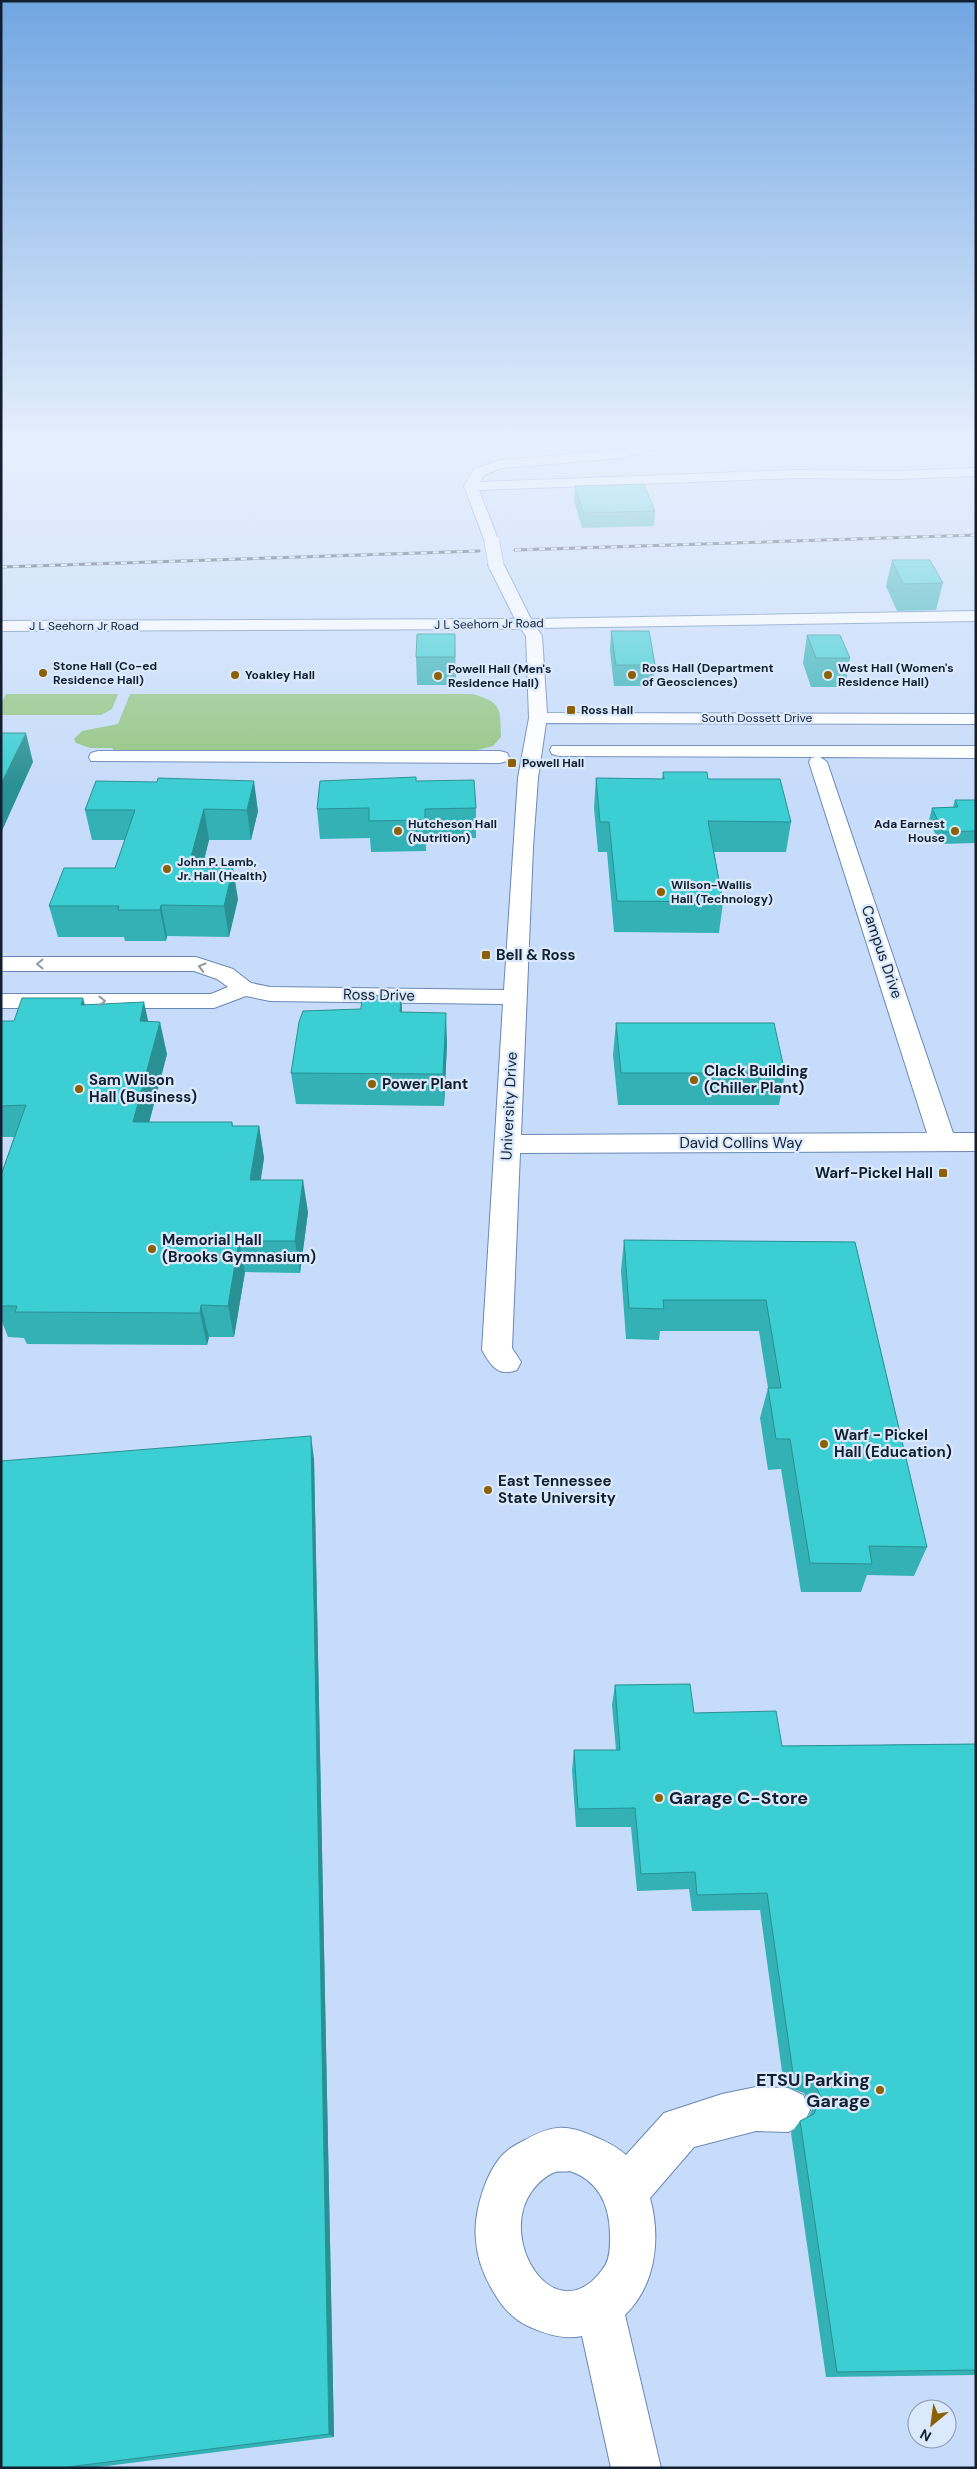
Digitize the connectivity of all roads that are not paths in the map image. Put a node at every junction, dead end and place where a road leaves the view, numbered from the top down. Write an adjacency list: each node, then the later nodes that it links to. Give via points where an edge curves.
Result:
1 (495, 557): 3 (street, bridge, via 517,610)
2 (976, 616): 3 (street, J L Seehorn Jr Road)
3 (527, 623): 4 (street, J L Seehorn Jr Road); 5 (street, University Drive, via 534,636)
4 (1, 626)
5 (538, 718): 6 (street, South Dossett Drive); 14 (street, University Drive, via 528,778)
6 (976, 718)
7 (559, 750): 8 (street)
8 (976, 752)
9 (98, 757): 10 (street)
10 (500, 758)
11 (818, 762): 16 (street, Campus Drive)
12 (1, 964): 13 (street, Ross Drive, one-way to 12, via 225,974 196,964)
13 (244, 989): 14 (street, Ross Drive, via 270,994); 15 (street, one-way to 13, via 214,1001)
14 (515, 997): 18 (street, University Drive)
15 (1, 1001)
16 (943, 1142): 17 (street, David Collins Way); 18 (street, David Collins Way)
17 (976, 1142)
18 (507, 1144): 19 (street, University Drive, via 498,1350)
19 (506, 1362)
20 (788, 2110): 21 (street, via 756,2109 680,2129)
21 (625, 2194): 22 (street, via 632,2218 634,2244 628,2269 616,2292); 22 (street, via 611,2171 591,2157 570,2149 548,2151 528,2162 511,2179 500,2202 497,2230 501,2258 513,2282 531,2302 553,2313 577,2315)
22 (599, 2307): 23 (street)
23 (636, 2468)

